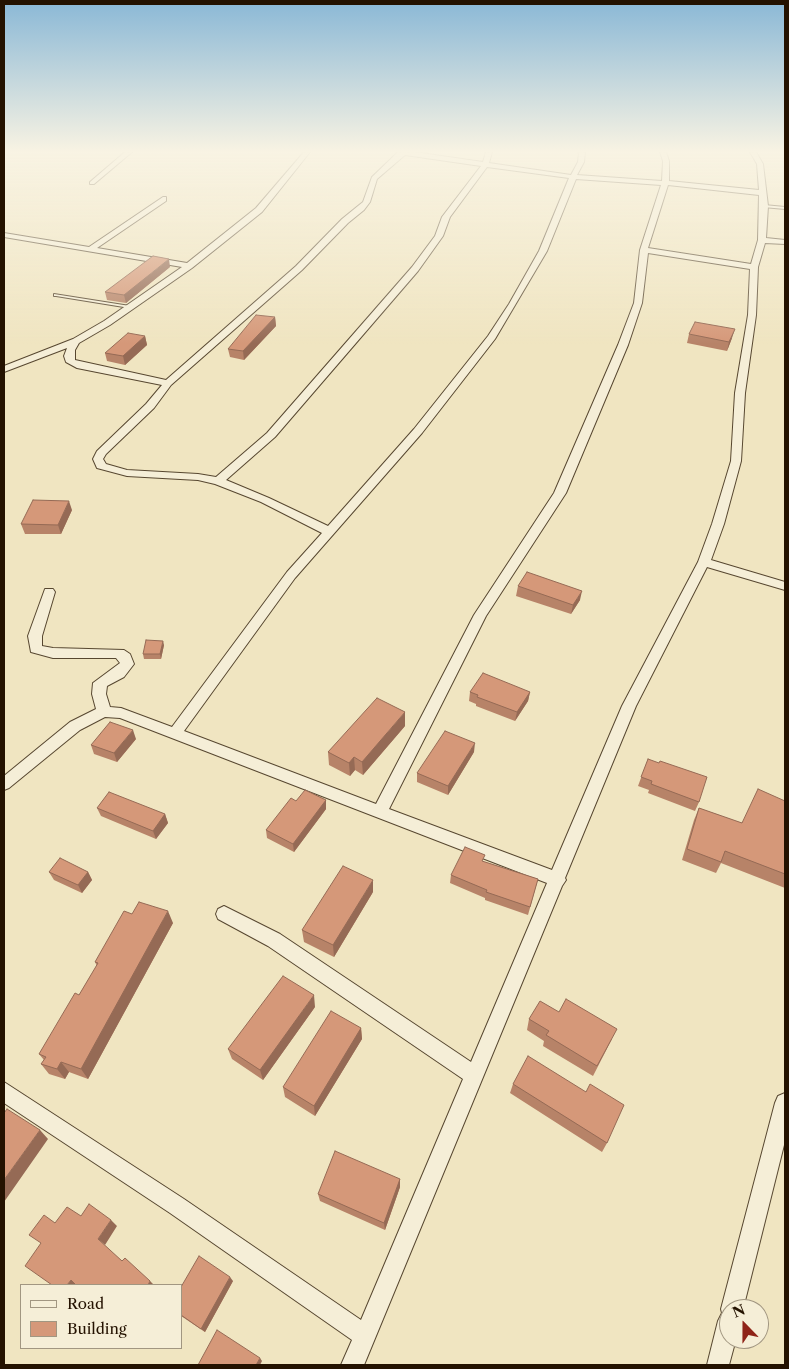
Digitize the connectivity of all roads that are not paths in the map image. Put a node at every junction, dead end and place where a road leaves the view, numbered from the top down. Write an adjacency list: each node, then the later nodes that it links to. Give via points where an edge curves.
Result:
1 (139, 216): 11 (street)
2 (252, 216): 13 (street)
3 (351, 216): 19 (street, via 300,268)
4 (447, 216): 20 (street, via 439,236 415,269 271,435)
5 (557, 216): 21 (street, via 543,251 492,337 418,431)
6 (655, 216): 12 (street)
7 (763, 216): 9 (street)
8 (4, 235): 11 (street)
9 (762, 240): 10 (street); 14 (street)
10 (785, 242)
11 (90, 250): 13 (street)
12 (644, 250): 14 (street); 28 (street, via 638,302 624,345 560,493 480,615)
13 (189, 266): 16 (street)
14 (754, 267): 22 (street, via 736,461)
15 (56, 294): 16 (lane)
16 (130, 307): 17 (street)
17 (76, 341): 18 (street); 19 (street, via 70,350 71,362)
18 (4, 369)
19 (168, 383): 20 (street, via 150,406 101,453 98,459 101,466 127,473)
20 (218, 481): 21 (street)
21 (328, 531): 26 (street, via 291,575)
22 (704, 562): 23 (street); 29 (street, via 629,706)
23 (785, 586)
24 (49, 592): 25 (street, via 35,636 36,649 53,653 119,653 125,657 127,664 119,673 100,683)
25 (104, 712): 26 (street, via 121,713); 27 (street, via 75,726)
26 (175, 734): 28 (street)
27 (4, 784)
28 (380, 812): 29 (street)
29 (558, 880): 31 (street)
30 (224, 914): 31 (street, via 274,940)
31 (474, 1075): 35 (street)
32 (4, 1092): 35 (street)
33 (785, 1103): 34 (street)
34 (735, 1299)
35 (365, 1336): 37 (street)
36 (722, 1349): 38 (street)
37 (352, 1365)
38 (718, 1365)

